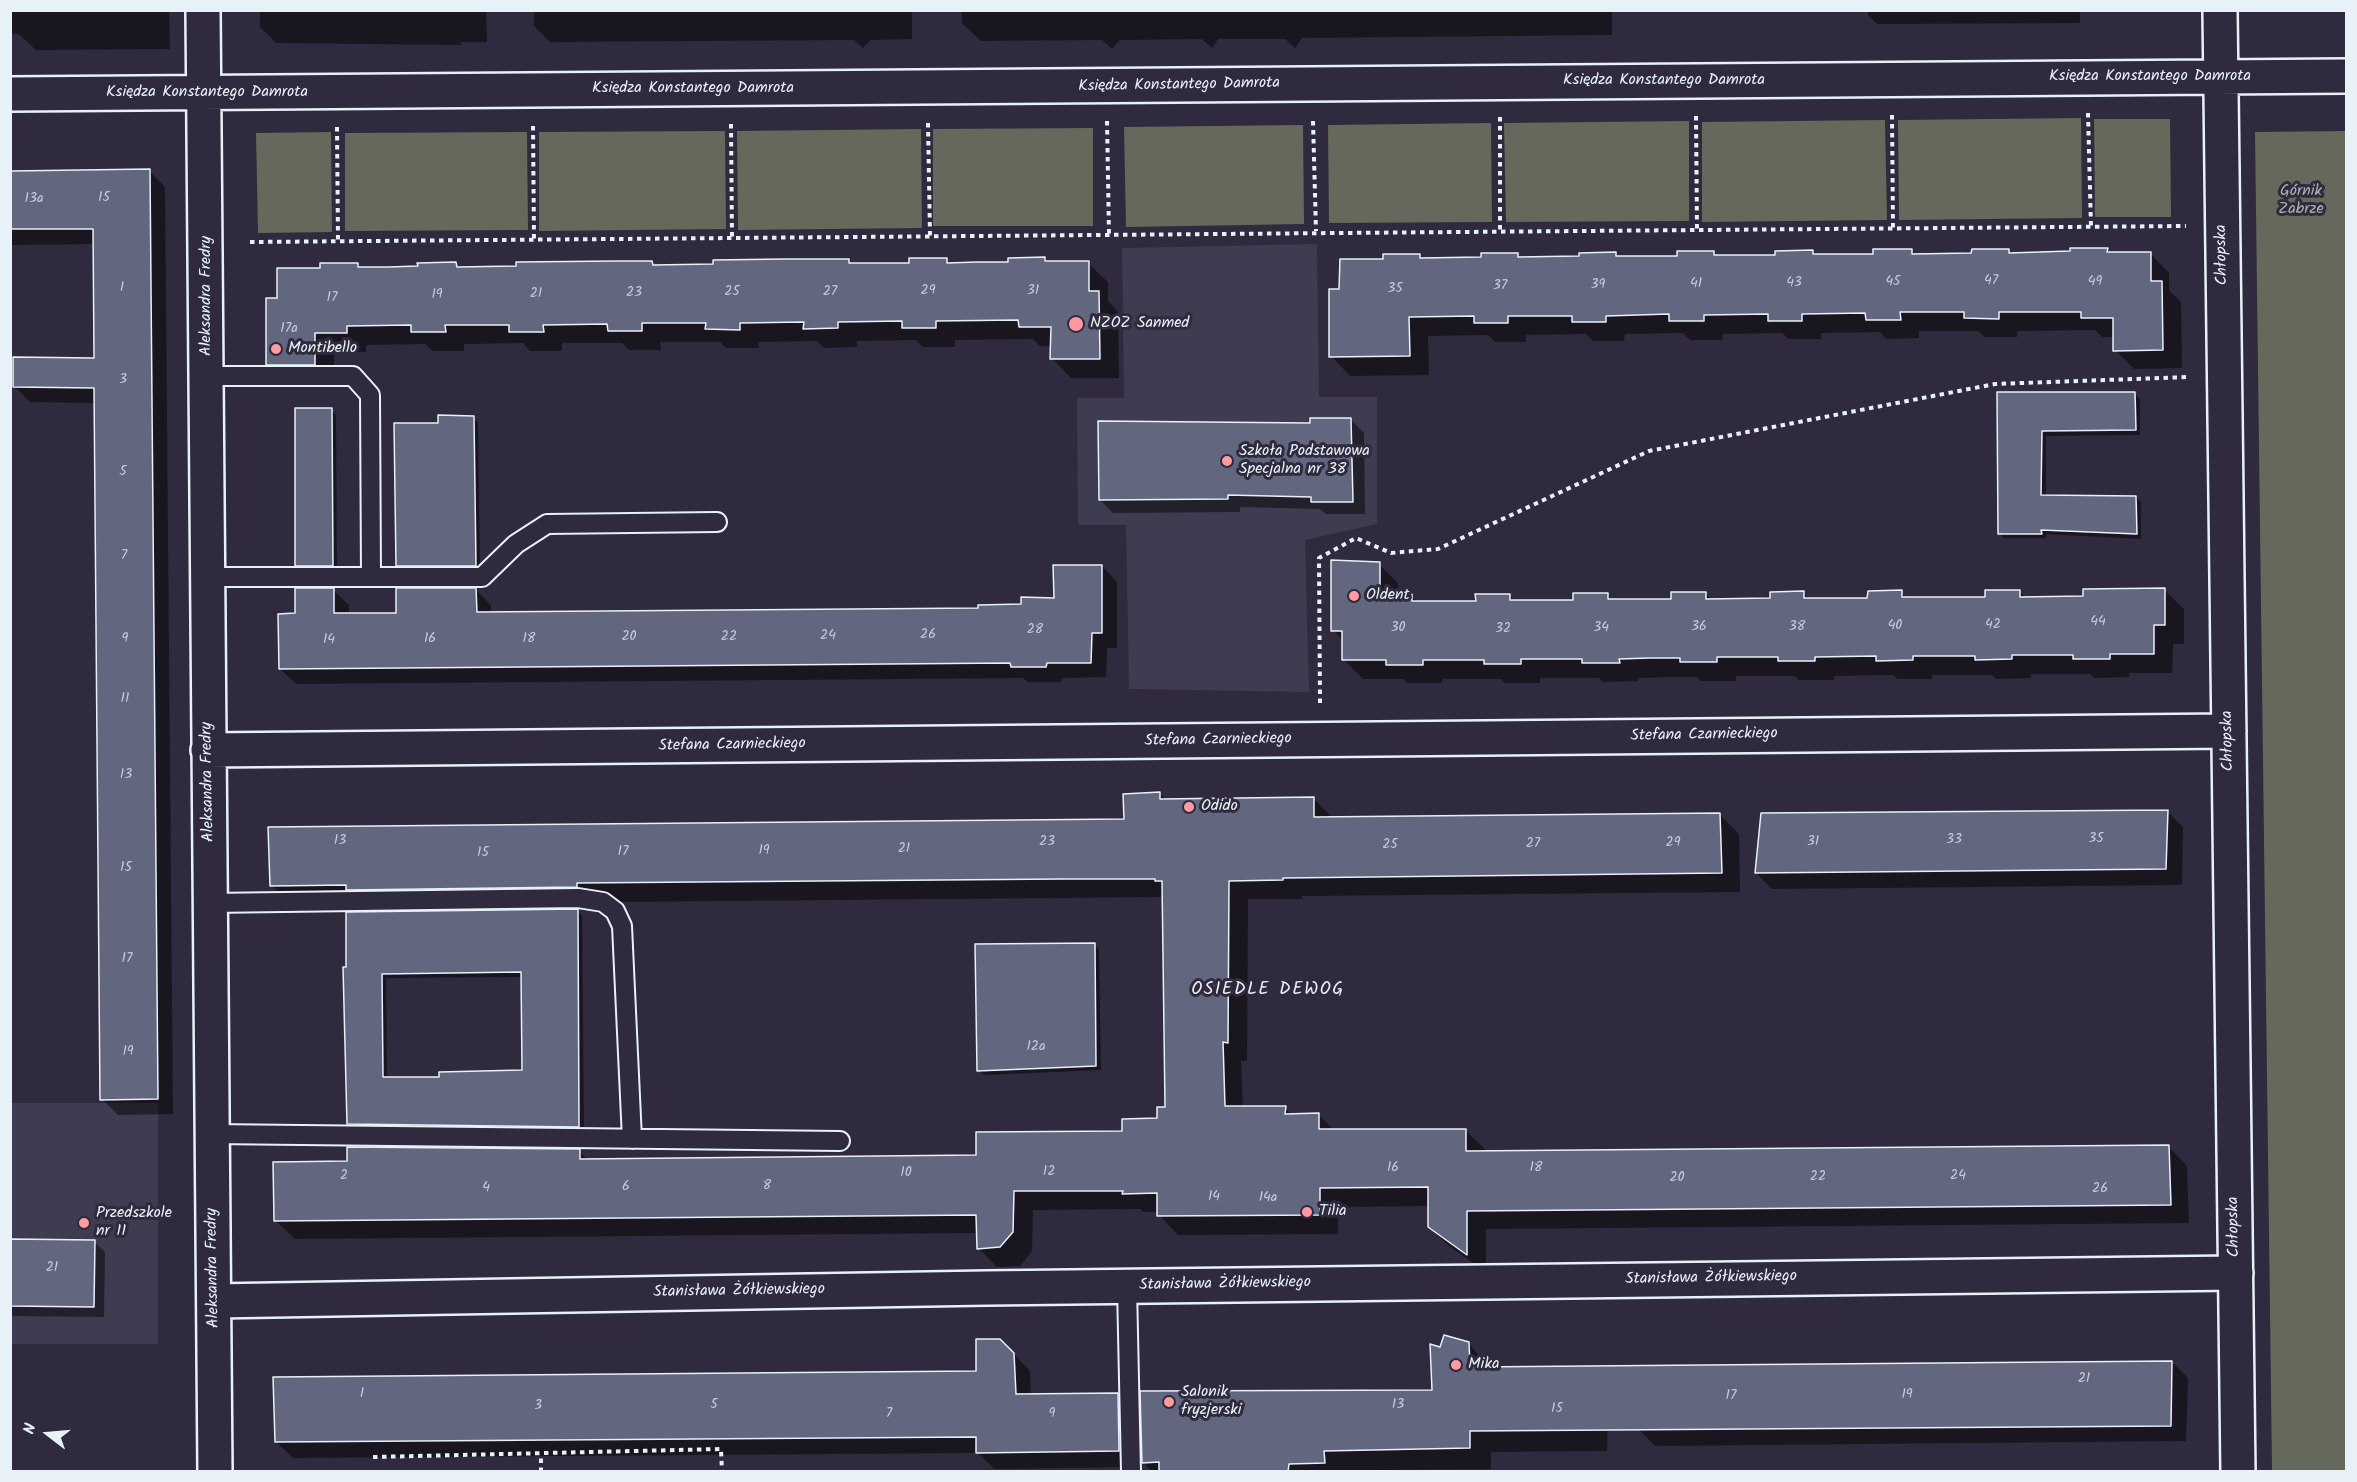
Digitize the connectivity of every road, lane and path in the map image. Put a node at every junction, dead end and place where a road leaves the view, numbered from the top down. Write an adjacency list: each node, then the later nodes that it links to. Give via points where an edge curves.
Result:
1 (204, 10): 6 (street, Aleksandra Fredry)
2 (2220, 10): 3 (street, Chłopska)
3 (2221, 76): 4 (street, Księdza Konstantego Damrota); 5 (street, Księdza Konstantego Damrota); 30 (street, Chłopska)
4 (2346, 76)
5 (1095, 87): 6 (street, Księdza Konstantego Damrota); 23 (path, via 1097,110 1107,118)
6 (205, 93): 7 (street, Księdza Konstantego Damrota); 29 (street, Aleksandra Fredry)
7 (10, 94)
8 (2088, 113): 18 (path)
9 (1696, 114): 20 (path)
10 (1892, 114): 19 (path)
11 (1500, 116): 21 (path)
12 (1313, 119): 22 (path)
13 (928, 122): 24 (path)
14 (533, 124): 26 (path)
15 (731, 124): 25 (path)
16 (337, 127): 27 (path)
17 (2186, 215): 18 (path, via 2186,226)
18 (2091, 227): 19 (path)
19 (1893, 228): 20 (path)
20 (1697, 229): 21 (path)
21 (1500, 230): 22 (path)
22 (1316, 231): 23 (path)
23 (1109, 234): 24 (path)
24 (930, 236): 25 (path)
25 (732, 238): 26 (path)
26 (534, 239): 27 (path)
27 (339, 241): 28 (path)
28 (250, 242)
29 (207, 376): 32 (street, Aleksandra Fredry); 33 (lane, via 353,376 370,395)
30 (2225, 376): 34 (street, Chłopska); 35 (path, via 1995,384 1649,451 1438,549 1391,553 1356,538 1319,558)
31 (717, 522): 33 (lane, via 547,524 516,544 483,577)
32 (208, 577): 33 (lane); 36 (street, Aleksandra Fredry)
33 (371, 577)
34 (2229, 731): 35 (street, Stefana Czarnieckiego); 41 (street, Chłopska)
35 (1321, 740): 36 (street, Stefana Czarnieckiego)
36 (208, 750): 37 (street, Aleksandra Fredry)
37 (210, 903): 38 (street, Aleksandra Fredry); 39 (lane, via 578,898 603,902 615,911 622,926)
38 (212, 1134): 39 (lane); 43 (street, Aleksandra Fredry)
39 (632, 1139): 40 (lane)
40 (840, 1141)
41 (2236, 1273): 42 (street, Stanisława Żółkiewskiego); 50 (street, Chłopska)
42 (1127, 1287): 43 (street, Stanisława Żółkiewskiego); 49 (lane)
43 (214, 1301): 46 (street, Aleksandra Fredry)
44 (542, 1454): 45 (path); 47 (path); 48 (path, via 721,1449)
45 (373, 1458)
46 (215, 1472)
47 (541, 1472)
48 (722, 1472)
49 (1131, 1472)
50 (2238, 1472)

